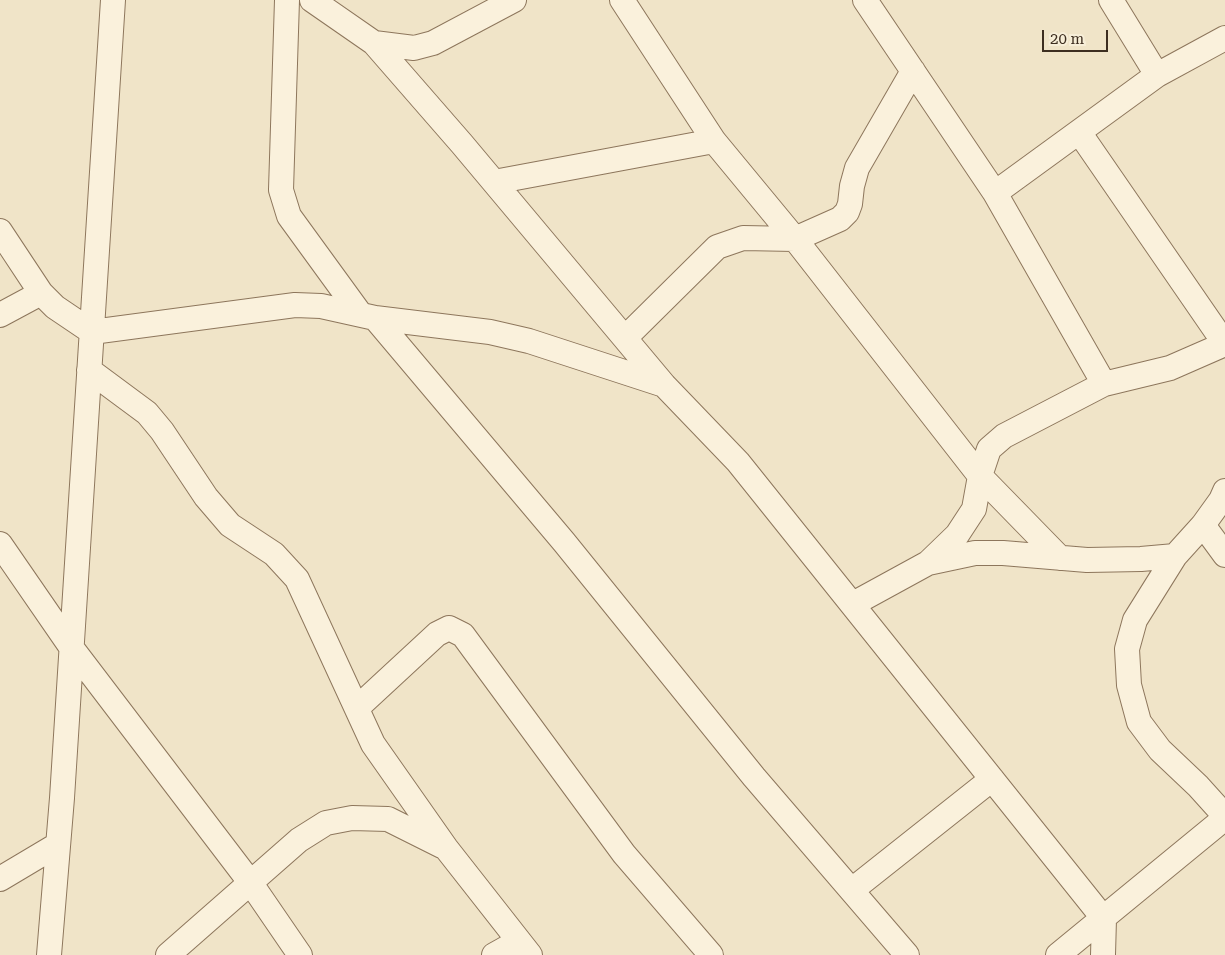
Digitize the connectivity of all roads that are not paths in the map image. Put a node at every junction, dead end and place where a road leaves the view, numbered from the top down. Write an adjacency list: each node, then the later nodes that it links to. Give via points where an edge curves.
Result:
1 (112, 0): 21 (street)
2 (287, 0): 20 (street, via 281,190 289,216)
3 (312, 0): 9 (street)
4 (514, 0): 9 (street, via 433,43 414,48)
5 (622, 0): 13 (street)
6 (866, 0): 10 (street)
7 (1111, 0): 11 (street)
8 (1225, 38): 11 (street)
9 (374, 43): 14 (street)
10 (913, 71): 15 (street); 17 (street, via 857,168 847,212 840,219)
11 (1157, 76): 12 (street)
12 (1080, 132): 15 (street); 23 (street)
13 (714, 141): 14 (street); 17 (street)
14 (494, 182): 22 (street)
15 (995, 193): 25 (street)
16 (0, 231): 18 (street)
17 (795, 239): 22 (street, via 743,238 718,247); 27 (street)
18 (41, 293): 19 (street); 21 (street, via 55,307)
19 (0, 315)
20 (368, 316): 21 (street, via 321,306 295,305); 26 (street, via 528,341); 44 (street, via 564,542 748,770)
21 (92, 332): 24 (street)
22 (625, 338): 26 (street)
23 (1225, 344): 25 (street, via 1170,368)
24 (89, 370): 36 (street); 37 (street, via 147,413 206,497 230,525 274,554 297,580)
25 (1104, 384): 27 (street, via 1004,436 989,449)
26 (664, 385): 35 (street, via 738,462)
27 (980, 476): 33 (street); 34 (street, via 974,509 957,535)
28 (1225, 491): 29 (street)
29 (1204, 524): 31 (street); 32 (street)
30 (0, 544): 36 (street)
31 (1225, 554)
32 (1175, 556): 33 (street, via 1141,560); 39 (street, via 1135,620 1127,649 1129,685 1139,722 1160,750)
33 (1060, 558): 34 (street, via 975,553)
34 (928, 563): 35 (street)
35 (853, 604): 38 (street)
36 (71, 647): 40 (street); 43 (street)
37 (356, 708): 41 (street, via 373,744); 51 (street, via 437,634 449,628 463,635 624,854)
38 (992, 779): 44 (street); 45 (street)
39 (1225, 817): 45 (street)
40 (58, 845): 42 (street); 47 (street)
41 (446, 848): 43 (street, via 388,819 352,818 326,824 299,840); 46 (street)
42 (3, 872)
43 (250, 882): 48 (street); 49 (street)
44 (852, 890): 52 (street)
45 (1104, 919): 53 (street); 54 (street)
46 (524, 948): 50 (street)
47 (49, 955)
48 (168, 955)
49 (300, 955)
50 (494, 955)
51 (711, 955)
52 (907, 955)
53 (1058, 955)
54 (1103, 955)

